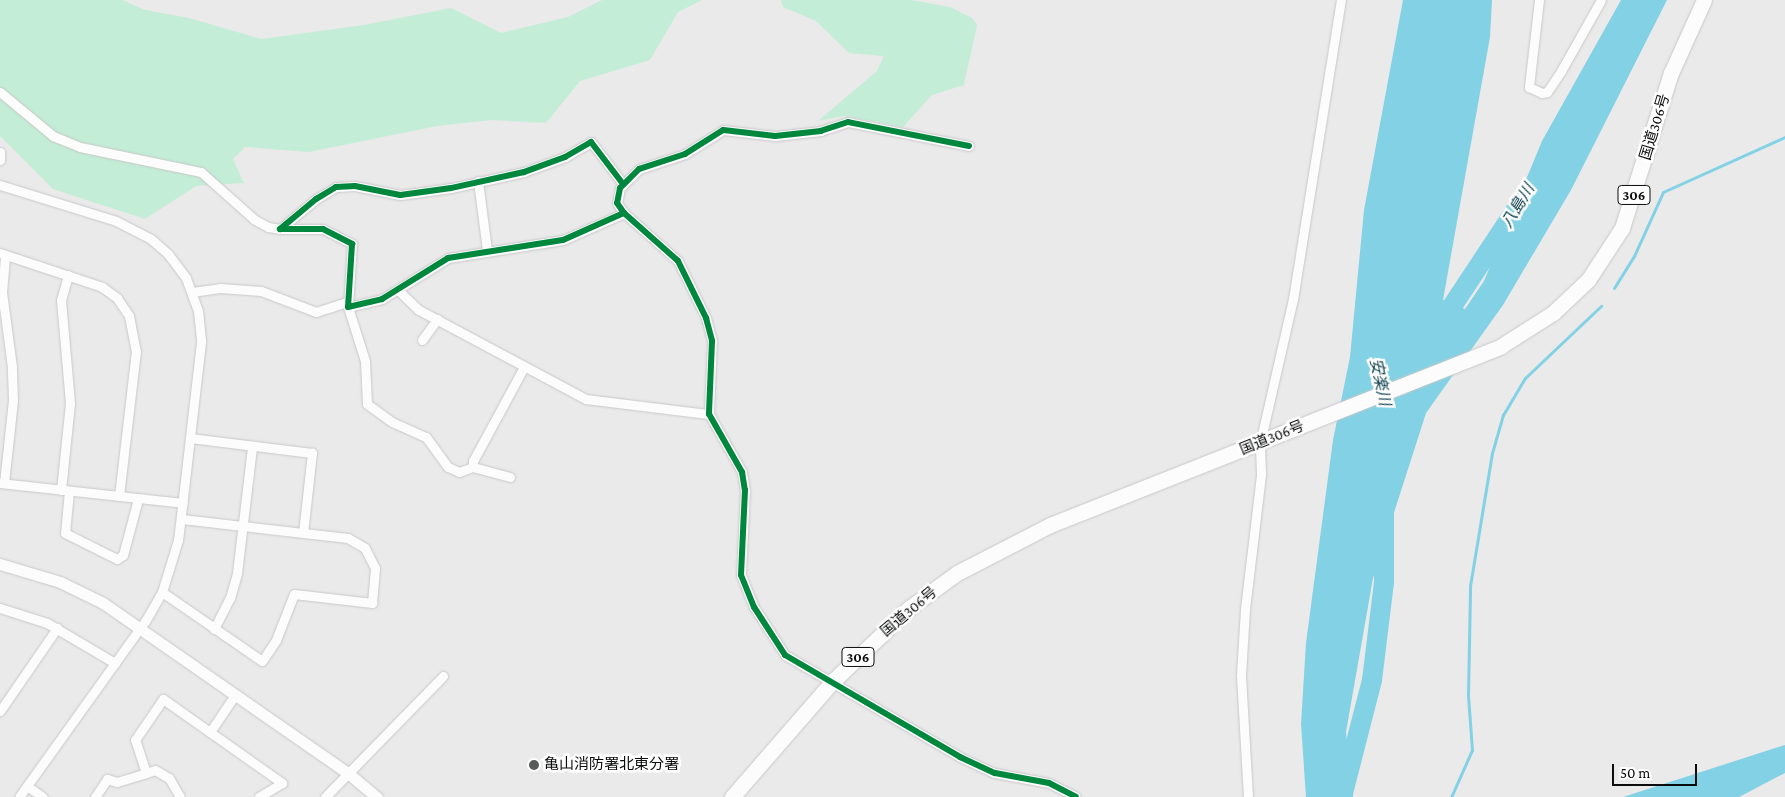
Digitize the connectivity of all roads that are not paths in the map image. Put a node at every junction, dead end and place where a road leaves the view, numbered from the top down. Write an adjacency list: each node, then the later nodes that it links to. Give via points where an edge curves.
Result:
1 (1341, 0): 25 (street, via 1293,299)
2 (1539, 0): 3 (street, via 1529,87 1542,93 1547,92 1561,71)
3 (1601, 0)
4 (1704, 0): 25 (highway, 国道306号 / 306, via 1671,73 1629,210 1612,245 1588,280 1557,309 1501,346)
5 (0, 92): 13 (street, via 53,136 80,147 202,172 255,220 268,228)
6 (969, 146): 10 (street, via 848,122 821,130 775,136 723,130 685,154 640,169)
7 (0, 152): 8 (street)
8 (0, 160)
9 (478, 181): 10 (street, via 502,178 552,163 591,142); 13 (street, via 400,195 356,186 336,187); 14 (street)
10 (623, 184): 12 (street, via 617,202)
11 (0, 185): 18 (street, via 136,229 168,254)
12 (624, 213): 14 (street, via 563,240); 23 (street, via 678,261 706,318 712,341)
13 (280, 229): 19 (street, via 323,229 352,244)
14 (487, 250): 17 (street, via 448,258)
15 (3, 254): 16 (street); 29 (street, via 3,300 13,400)
16 (68, 275): 30 (street, via 62,300 70,403); 31 (street, via 110,292 124,307 133,324 136,351)
17 (398, 290): 19 (street, via 382,299); 20 (street, via 419,310)
18 (192, 292): 19 (street, via 220,288 261,291 316,312); 24 (street, via 201,342)
19 (347, 305): 27 (street, via 365,361 367,404 392,422 426,438 448,466 459,472)
20 (437, 319): 21 (street); 22 (street)
21 (422, 340)
22 (524, 367): 23 (street, via 586,399); 27 (street)
23 (709, 414): 45 (street, via 742,472 745,490 741,575 754,608 785,656)
24 (190, 438): 26 (street); 33 (street)
25 (1265, 441): 45 (highway, 国道306号 / 306, via 1009,544 957,574 909,608); 61 (street, via 1245,609 1241,675)
26 (252, 447): 35 (street); 36 (street, via 312,452)
27 (472, 467): 28 (street)
28 (510, 477)
29 (2, 483): 30 (street)
30 (65, 491): 31 (street); 32 (street, via 65,533 117,559 123,555)
31 (119, 496): 32 (street)
32 (138, 499): 33 (street)
33 (183, 504): 34 (street)
34 (182, 519): 35 (street); 38 (street, via 174,559)
35 (243, 527): 36 (street); 42 (street, via 233,588)
36 (303, 533): 42 (street, via 348,538 366,548 375,568 372,603 294,594 276,640 262,661)
37 (0, 564): 41 (street, via 41,574 79,590)
38 (162, 592): 41 (street); 42 (street)
39 (0, 608): 40 (street, via 32,616)
40 (57, 628): 43 (street); 47 (street)
41 (139, 629): 43 (street); 46 (street)
42 (214, 630)
43 (115, 663): 51 (street)
44 (443, 676): 50 (street)
45 (833, 682): 59 (highway, 国道306号 / 306); 60 (street, via 994,773 1049,783)
46 (235, 696): 48 (street); 50 (street)
47 (0, 711)
48 (210, 732): 49 (street, via 163,699 135,740); 56 (street, via 282,783)
49 (146, 773): 54 (street, via 117,782 107,779); 55 (street, via 155,770 169,778)
50 (348, 773): 57 (street); 58 (street)
51 (28, 786): 52 (street); 53 (street)
52 (19, 797)
53 (43, 797)
54 (95, 797)
55 (180, 797)
56 (259, 797)
57 (325, 797)
58 (376, 797)
59 (732, 797)
60 (1076, 797)
61 (1248, 797)

